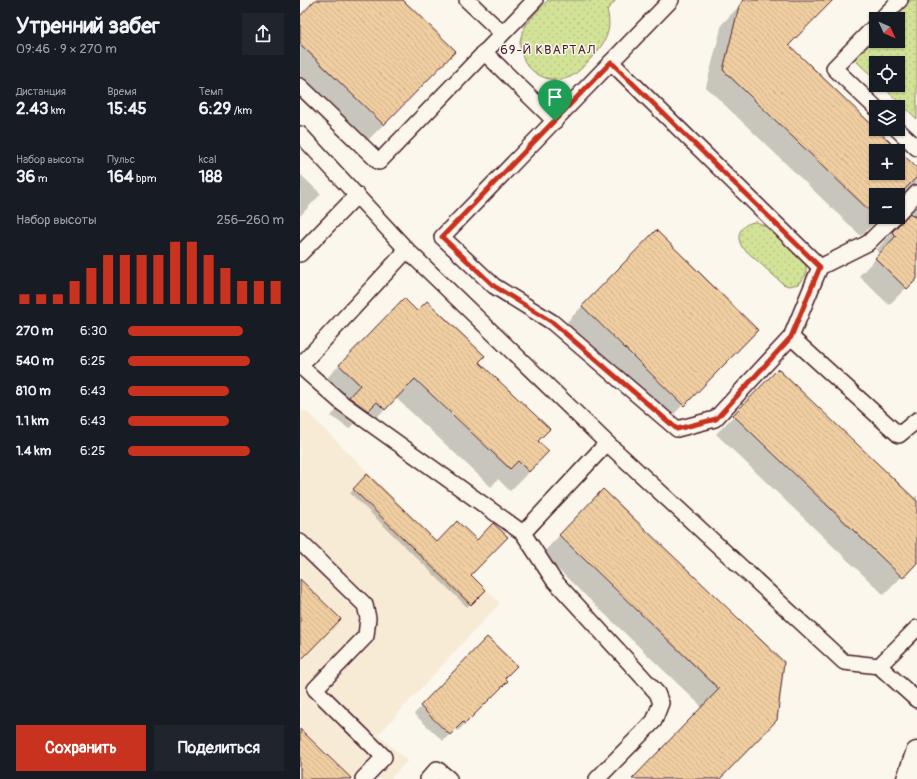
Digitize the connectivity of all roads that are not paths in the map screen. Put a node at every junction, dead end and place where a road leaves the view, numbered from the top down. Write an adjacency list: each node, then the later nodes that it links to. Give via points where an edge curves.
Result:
1 (468, 0): 7 (lane)
2 (535, 0): 7 (lane)
3 (671, 0): 9 (lane)
4 (900, 0): 5 (lane)
5 (888, 12)
6 (869, 32): 11 (lane, via 834,68)
7 (502, 34): 8 (lane)
8 (484, 52): 10 (lane, via 379,162); 12 (lane)
9 (611, 62): 12 (lane); 22 (lane)
10 (300, 86)
11 (869, 101)
12 (555, 121): 23 (lane, via 442,237 494,286 552,322 677,429 716,419)
13 (300, 134): 16 (lane)
14 (904, 136): 15 (lane)
15 (917, 148)
16 (357, 195): 20 (lane); 21 (lane)
17 (915, 200): 18 (lane)
18 (905, 208)
19 (887, 224): 22 (lane, via 868,244)
20 (407, 250): 24 (lane); 26 (lane)
21 (300, 254)
22 (820, 267): 23 (lane)
23 (791, 337): 25 (lane, via 899,435)
24 (300, 366): 27 (lane, via 343,404)
25 (917, 420)
26 (607, 443): 27 (lane); 30 (lane, via 844,662)
27 (523, 533): 37 (lane, via 553,579 657,692 661,703 654,721)
28 (300, 542): 34 (lane, via 365,605 368,618 366,636 315,688 384,757)
29 (917, 628): 30 (lane)
30 (879, 666): 31 (lane)
31 (917, 700)
32 (917, 752): 38 (main road)
33 (917, 776): 39 (main road)
34 (363, 779)
35 (428, 779): 36 (lane, via 437,769)
36 (449, 779)
37 (597, 779)
38 (908, 779)
39 (914, 779)

